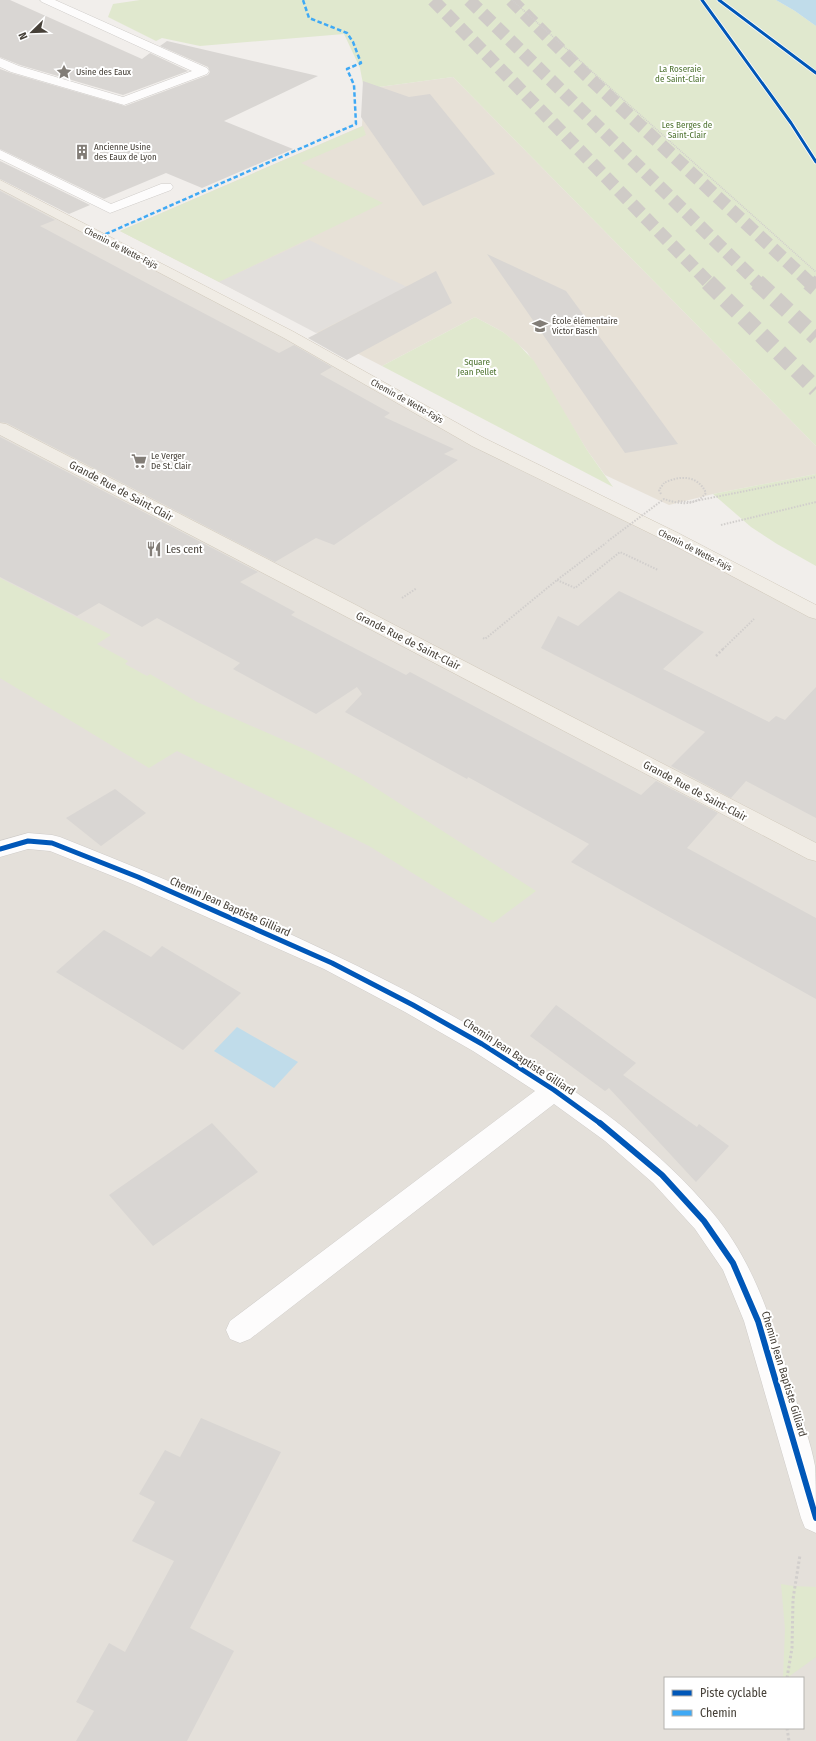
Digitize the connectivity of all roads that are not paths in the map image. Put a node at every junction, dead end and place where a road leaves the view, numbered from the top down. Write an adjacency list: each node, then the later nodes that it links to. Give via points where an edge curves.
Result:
1 (46, 0): 3 (street, via 203,70 124,101)
2 (0, 62): 3 (street)
3 (15, 69): 4 (street)
4 (0, 75)
5 (0, 154): 7 (street, via 110,209)
6 (0, 184): 9 (main road, Chemin de Wette-Faÿs, via 289,335 478,442 672,537)
7 (166, 187)
8 (0, 428): 11 (main road, Grande Rue de Saint-Clair)
9 (816, 613)
10 (0, 849): 12 (street, Chemin Jean Baptiste Gilliard, via 28,841 52,844 138,877 346,970 482,1044)
11 (816, 854)
12 (554, 1090): 13 (street); 14 (street, Chemin Jean Baptiste Gilliard, via 614,1134 662,1175 704,1221 733,1263 758,1321)
13 (240, 1330)
14 (816, 1518)

